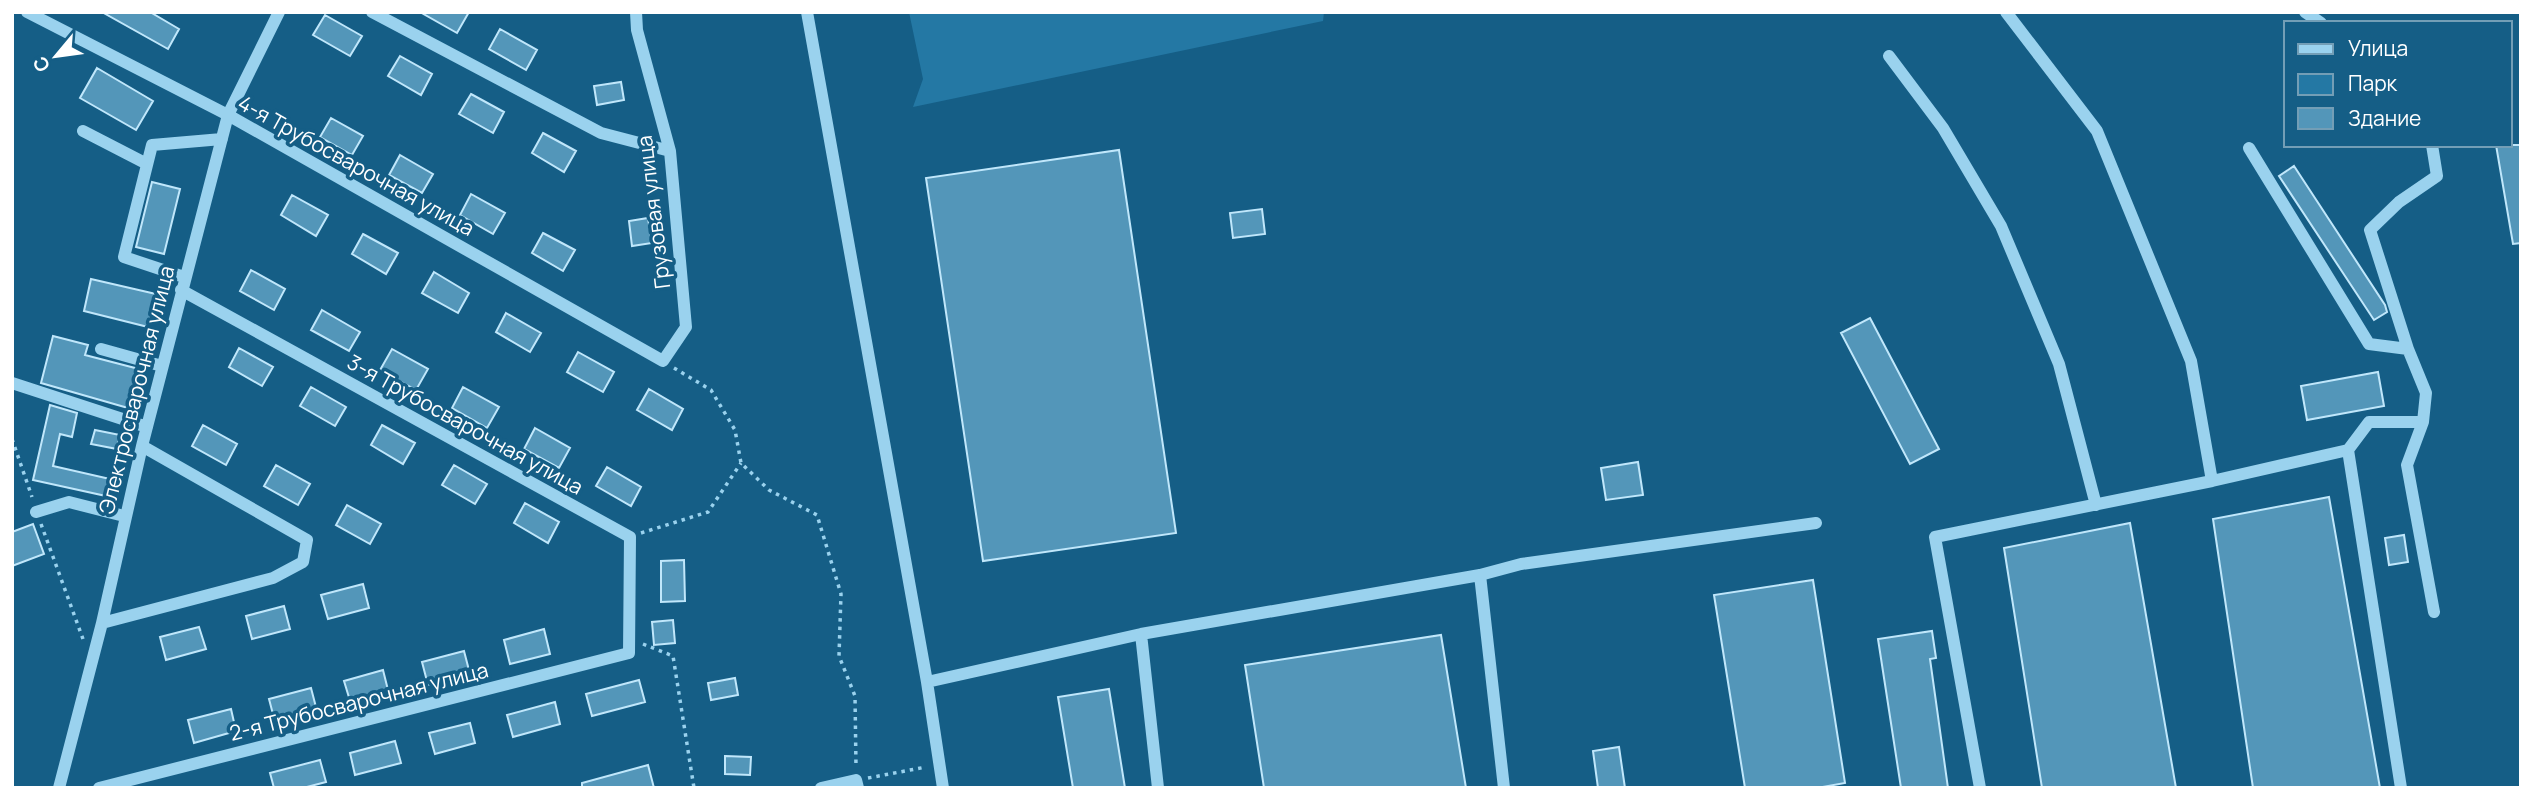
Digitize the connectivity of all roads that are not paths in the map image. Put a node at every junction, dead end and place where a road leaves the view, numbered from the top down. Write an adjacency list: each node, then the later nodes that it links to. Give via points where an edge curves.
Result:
1 (27, 12): 8 (street, 4-я Трубосварочная улица)
2 (279, 12): 8 (street, Электросварочная улица)
3 (372, 12): 13 (street, via 601,133)
4 (636, 12): 13 (street, Грузовая улица)
5 (807, 12): 35 (street)
6 (2007, 12): 25 (street, via 2097,131 2192,361)
7 (1889, 56): 26 (street, via 1943,128 2001,226 2059,364)
8 (228, 115): 10 (street, Электросварочная улица); 18 (street, 4-я Трубосварочная улица)
9 (83, 131): 14 (street)
10 (222, 139): 14 (street, via 152,145); 15 (street, Электросварочная улица)
11 (2432, 147): 17 (street, via 2437,176 2399,202 2370,230)
12 (2249, 148): 17 (street, via 2369,344)
13 (670, 151): 18 (street, Грузовая улица, via 686,327)
14 (147, 164): 15 (street, 3-я Трубосварочная улица, via 124,257)
15 (183, 283): 19 (street, Электросварочная улица); 34 (street, 3-я Трубосварочная улица, via 629,537)
16 (101, 349): 19 (street)
17 (2408, 349): 21 (street, via 2426,393)
18 (663, 361)
19 (162, 366): 22 (street, Электросварочная улица)
20 (12, 383): 22 (street)
21 (2423, 422): 24 (street, via 2369,422); 31 (street, via 2407,465)
22 (146, 426): 23 (street, Электросварочная улица)
23 (142, 446): 28 (street, Электросварочная улица); 32 (street, via 307,540 303,562 273,578)
24 (2348, 450): 25 (street); 44 (street)
25 (2213, 481): 26 (street)
26 (2096, 505): 43 (street, via 1935,537)
27 (36, 512): 28 (street, via 69,502)
28 (124, 516): 32 (street, Электросварочная улица)
29 (1816, 523): 30 (street, via 1521,564)
30 (1480, 575): 33 (street); 42 (street)
31 (2434, 612)
32 (102, 623): 37 (street, Электросварочная улица)
33 (1141, 634): 35 (street); 41 (street)
34 (629, 653): 38 (street, 2-я Трубосварочная улица)
35 (927, 682): 40 (street)
36 (857, 784): 39 (street)
37 (59, 788)
38 (99, 788)
39 (821, 788)
40 (943, 788)
41 (1158, 788)
42 (1504, 788)
43 (1980, 788)
44 (2401, 788)

